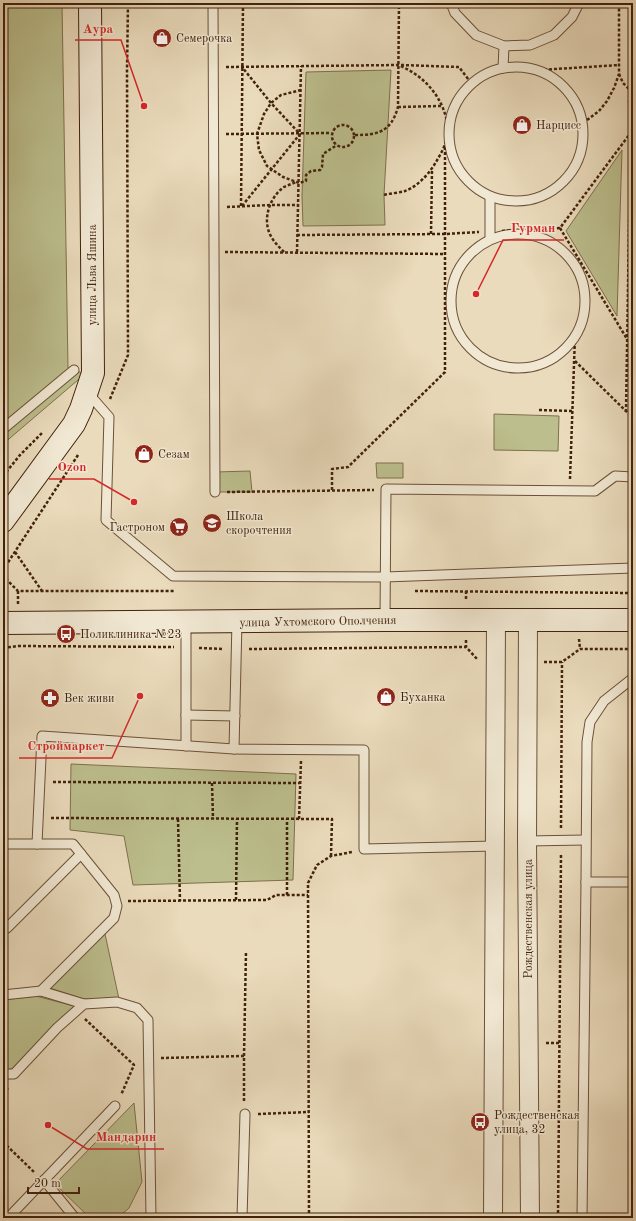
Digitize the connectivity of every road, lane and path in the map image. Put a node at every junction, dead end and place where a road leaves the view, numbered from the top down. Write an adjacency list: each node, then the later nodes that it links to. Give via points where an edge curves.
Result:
1 (90, 3): 55 (street, улица Льва Яшина, via 92,373)
2 (213, 3): 12 (lane)
3 (243, 3): 13 (path)
4 (399, 3): 9 (path)
5 (451, 3): 8 (lane, via 455,13 476,35)
6 (579, 3): 8 (lane, via 572,16 554,35 530,45)
7 (619, 3): 10 (path)
8 (504, 46): 14 (lane)
9 (398, 65): 11 (path); 17 (path, via 459,67); 20 (path, via 410,69 428,84); 21 (path)
10 (619, 65): 15 (path); 16 (path)
11 (301, 66): 13 (path); 18 (path)
12 (214, 67): 13 (path); 24 (lane)
13 (242, 67): 19 (path); 25 (path)
14 (502, 68): 15 (lane); 17 (lane, via 476,79)
15 (538, 70): 22 (lane, via 568,90)
16 (619, 74): 22 (path, via 607,101); 30 (path, via 630,90)
17 (472, 84): 23 (lane, via 457,100)
18 (301, 90): 19 (path, via 281,95); 27 (path)
19 (271, 103): 26 (path); 27 (path)
20 (442, 106): 21 (path); 23 (path)
21 (398, 107): 29 (path, via 394,119 386,128 376,134)
22 (583, 123): 37 (lane, via 580,158 558,187 526,202)
23 (449, 128): 32 (path); 37 (lane, via 452,156 466,181)
24 (214, 134): 25 (path); 41 (lane)
25 (241, 134): 26 (path); 40 (path)
26 (257, 134): 27 (path); 33 (path, via 259,150 267,166)
27 (300, 134): 28 (path); 33 (path); 35 (path)
28 (331, 134): 29 (path, via 336,126 344,124 351,128); 31 (path)
29 (355, 135): 31 (path, via 348,146)
30 (629, 135): 42 (path); 52 (path)
31 (337, 145): 35 (path, via 322,154 320,170 311,171 306,175 306,181)
32 (445, 146): 34 (path); 44 (path)
33 (271, 168): 35 (path, via 283,177); 40 (path)
34 (432, 168): 36 (path, via 418,184 406,191); 43 (path)
35 (297, 182): 38 (path, via 284,187 276,194); 39 (path)
36 (384, 197)
37 (490, 197): 46 (lane)
38 (270, 205): 39 (path); 40 (path); 48 (path, via 267,217 268,231)
39 (298, 205): 45 (path)
40 (241, 206): 41 (path)
41 (214, 207): 47 (lane)
42 (560, 228): 46 (path); 52 (path)
43 (430, 234): 44 (path); 45 (path)
44 (445, 234): 46 (path); 50 (path)
45 (297, 235): 49 (path)
46 (490, 235): 51 (lane, via 522,232 553,242 577,265 587,296 581,328); 51 (lane, via 464,259 451,290 453,322 470,350 499,367 531,368 561,355)
47 (214, 252): 48 (path); 67 (lane)
48 (284, 252): 49 (path)
49 (296, 252): 50 (path)
50 (445, 254): 65 (path, via 445,372 348,468 332,469)
51 (575, 336): 53 (path)
52 (627, 340): 58 (path)
53 (575, 361): 57 (path); 58 (path)
54 (74, 370): 60 (lane)
55 (87, 392): 68 (street, улица Льва Яшина, via 74,424); 71 (lane, via 109,417 106,520 174,576)
56 (539, 410): 57 (path)
57 (572, 412): 66 (path)
58 (626, 412): 59 (path)
59 (633, 418)
60 (3, 429)
61 (45, 430): 62 (path)
62 (3, 476)
63 (633, 477): 66 (lane, via 615,476 595,491)
64 (386, 489): 65 (path); 66 (lane); 71 (lane)
65 (332, 490): 67 (path)
66 (570, 491)
67 (215, 492)
68 (3, 521)
69 (15, 552): 72 (path)
70 (633, 568): 71 (lane)
71 (385, 577): 73 (lane)
72 (42, 591)
73 (385, 620): 77 (street, улица Ухтомского Ополчения); 79 (street, улица Ухтомского Ополчения)
74 (528, 620): 75 (street, улица Ухтомского Ополчения); 77 (street, улица Ухтомского Ополчения); 100 (street, Рождественская улица)
75 (633, 620)
76 (8, 621): 78 (street, улица Ухтомского Ополчения)
77 (496, 621): 103 (street)
78 (186, 622): 79 (street, улица Ухтомского Ополчения); 84 (lane)
79 (237, 622): 85 (lane)
80 (580, 649): 81 (path)
81 (633, 649)
82 (562, 662): 98 (path)
83 (633, 678): 99 (lane, via 604,701 590,722 587,742)
84 (186, 715): 85 (lane); 86 (lane)
85 (235, 716): 87 (lane)
86 (186, 746): 87 (lane); 89 (lane, via 42,736)
87 (234, 749): 88 (lane)
88 (301, 749): 91 (path); 104 (lane, via 364,750)
89 (40, 782): 90 (path); 92 (lane)
90 (212, 783): 91 (path); 94 (path)
91 (300, 783): 97 (path)
92 (38, 818): 93 (path); 102 (lane)
93 (178, 819): 94 (path); 113 (path)
94 (213, 819): 95 (path)
95 (237, 819): 96 (path); 111 (path)
96 (287, 819): 97 (path); 110 (path)
97 (299, 819): 106 (path, via 332,819)
98 (561, 840): 99 (lane); 100 (lane); 137 (path)
99 (585, 840): 107 (lane)
100 (527, 841): 136 (street, Рождественская улица)
101 (3, 844): 102 (lane)
102 (37, 844): 105 (lane, via 73,844)
103 (495, 846): 104 (lane); 135 (street)
104 (364, 849): 106 (path)
105 (81, 854): 112 (lane); 114 (lane, via 7,928)
106 (331, 856): 109 (path, via 317,865 308,883)
107 (586, 882): 108 (lane); 138 (lane)
108 (633, 882)
109 (308, 894): 110 (path); 127 (path)
110 (287, 895): 111 (path, via 276,895 267,900)
111 (236, 900): 113 (path)
112 (116, 901): 113 (path); 116 (lane, via 114,918)
113 (180, 901)
114 (3, 924)
115 (246, 951): 120 (path)
116 (41, 991): 117 (lane); 118 (lane)
117 (3, 995)
118 (84, 1004): 121 (lane, via 117,1002 137,1008 148,1020); 122 (lane, via 57,1028 14,1074)
119 (82, 1016): 125 (path, via 134,1066)
120 (244, 1056): 121 (path); 128 (path)
121 (148, 1058): 132 (lane)
122 (3, 1074)
123 (9, 1087): 124 (path)
124 (3, 1093)
125 (121, 1095)
126 (115, 1106): 129 (lane)
127 (309, 1112): 128 (path); 134 (path)
128 (245, 1114): 133 (lane)
129 (44, 1180): 130 (lane); 131 (lane)
130 (8, 1218)
131 (74, 1218)
132 (151, 1218)
133 (242, 1218)
134 (310, 1218)
135 (493, 1218)
136 (530, 1218)
137 (558, 1218)
138 (582, 1218)

